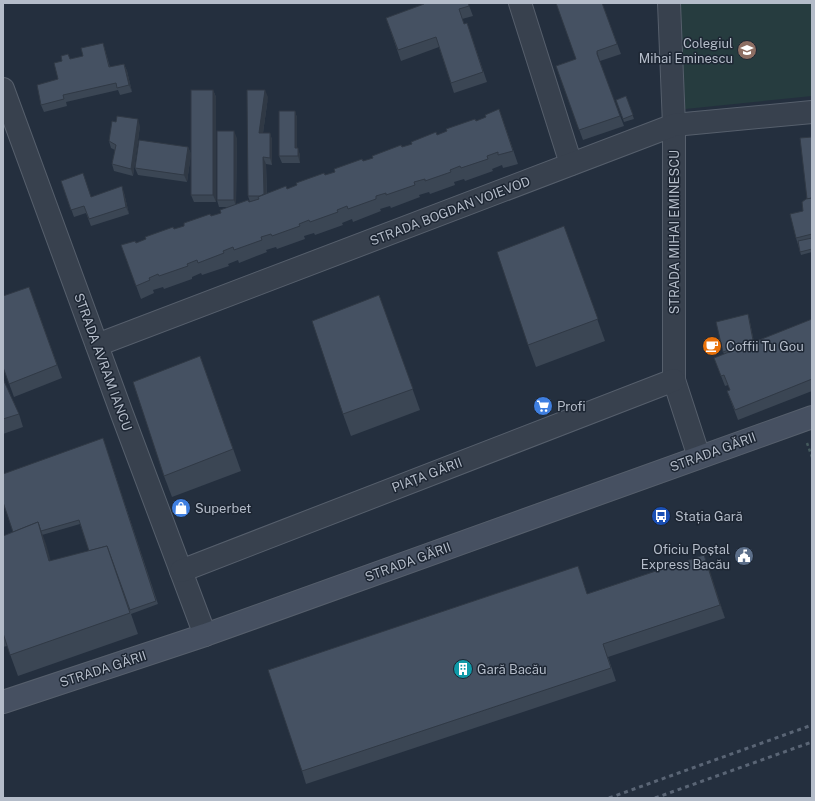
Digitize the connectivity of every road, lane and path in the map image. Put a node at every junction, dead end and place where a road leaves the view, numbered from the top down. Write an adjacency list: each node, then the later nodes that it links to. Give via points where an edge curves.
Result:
1 (520, 3): 6 (street)
2 (669, 3): 5 (street, STRADA MIHAI EMINESCU)
3 (3, 89): 7 (street, STRADA AVRAM IANCU)
4 (812, 112): 5 (street, STRADA BOGDAN VOIEVOD)
5 (674, 125): 6 (street, STRADA BOGDAN VOIEVOD); 8 (street, STRADA MIHAI EMINESCU)
6 (572, 164): 7 (street, STRADA BOGDAN VOIEVOD)
7 (97, 345): 11 (street, STRADA AVRAM IANCU)
8 (674, 380): 10 (street, STRADA MIHAI EMINESCU); 11 (street, PIAȚA GĂRII)
9 (812, 417): 10 (main road, STRADA GĂRII)
10 (699, 457): 12 (main road, STRADA GĂRII)
11 (181, 571): 12 (street, STRADA AVRAM IANCU)
12 (205, 635): 13 (main road, STRADA GĂRII)
13 (3, 702)

